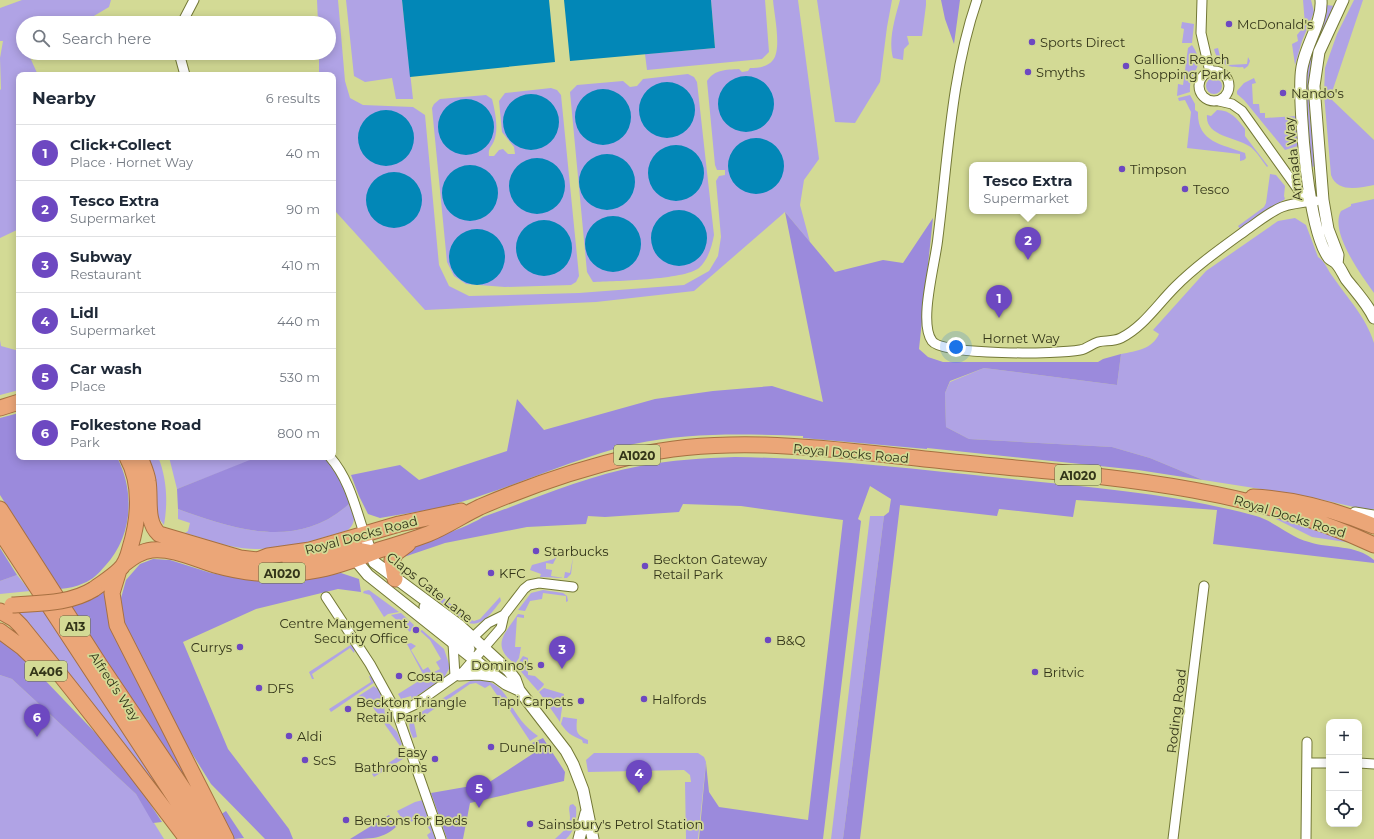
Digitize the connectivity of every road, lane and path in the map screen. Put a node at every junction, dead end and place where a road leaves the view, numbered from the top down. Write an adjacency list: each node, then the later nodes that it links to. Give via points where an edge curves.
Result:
1 (194, 0): 6 (street)
2 (977, 0): 12 (street, Hornet Way, via 966,38 954,99 937,250 931,278 928,330 937,346 982,352 1072,351 1086,349 1098,342 1121,338 1139,326 1174,288 1211,255 1272,212 1288,205)
3 (1202, 0): 9 (street, via 1201,33)
4 (1321, 0): 12 (street, Armada Way, via 1321,15 1305,51 1301,75)
5 (1343, 0): 11 (street, Armada Way, via 1319,52 1314,77)
6 (186, 16)
7 (181, 60): 8 (street)
8 (184, 72)
9 (1210, 72): 10 (street, via 1223,74 1228,81 1229,90); 10 (street, via 1200,81 1199,90 1208,100)
10 (1219, 101): 12 (street, via 1232,104 1242,111)
11 (1323, 200): 12 (street); 13 (street, Armada Way, via 1328,229 1338,255)
12 (1309, 201): 13 (street, Armada Way, via 1319,236 1329,258)
13 (1337, 264): 14 (street, Armada Way)
14 (1374, 318)
15 (16, 403): 16 (highway)
16 (0, 408)
17 (128, 460): 32 (highway, via 136,482 137,508 133,538)
18 (141, 460): 31 (highway, Royal Docks Road / A1020, via 148,482 150,516 159,534 226,554)
19 (333, 460): 27 (street, via 346,482)
20 (1229, 496): 21 (highway, Royal Docks Road / A1020, via 1116,479 926,459 802,448 734,446 637,455 569,474); 23 (highway, Royal Docks Road / A1020, via 1278,498); 29 (highway, Royal Docks Road / A1020, via 1305,518)
21 (480, 508): 27 (highway, Royal Docks Road / A1020); 28 (highway, Royal Docks Road / A1020)
22 (0, 509): 49 (highway, Alfred's Way / A13)
23 (1334, 510): 24 (street); 25 (highway, Royal Docks Road / A1020)
24 (1374, 516)
25 (1374, 526)
26 (0, 531): 49 (highway, Alfred's Way / A13)
27 (364, 533): 30 (street, Claps Gate Lane); 31 (highway, Royal Docks Road / A1020, via 310,550 268,556)
28 (417, 538): 30 (highway, Royal Docks Road / A1020); 33 (highway, via 396,553 392,560)
29 (1374, 545)
30 (361, 554): 31 (highway, A1020, via 268,564); 32 (highway, Royal Docks Road / A1020, via 315,571 274,574 226,568 174,552 155,550 146,551); 33 (street, Claps Gate Lane); 40 (street, Claps Gate Lane, via 368,575)
31 (258, 560)
32 (122, 567): 37 (highway, Royal Docks Road, bridge, via 94,589 79,596 66,600); 59 (highway, via 112,593 117,625)
33 (395, 579): 40 (street, Claps Gate Lane, via 444,614)
34 (1204, 586): 62 (street, Roding Road)
35 (573, 588): 38 (street, via 540,583 529,586 520,593)
36 (326, 597): 47 (street, via 370,664)
37 (4, 607): 46 (highway)
38 (504, 615): 40 (street, via 488,623); 41 (street, via 500,628)
39 (0, 632): 46 (highway, A406, via 23,648)
40 (463, 643): 41 (street, Claps Gate Lane); 42 (street, Claps Gate Lane); 43 (street)
41 (484, 648): 42 (street); 45 (street, Claps Gate Lane, via 506,668 515,679)
42 (474, 658): 43 (street); 44 (street, Claps Gate Lane)
43 (457, 676): 44 (street); 47 (street)
44 (495, 676): 45 (street, Claps Gate Lane)
45 (519, 690): 54 (street, Claps Gate Lane, via 566,751 582,790)
46 (90, 714): 56 (highway, via 114,741)
47 (397, 714): 55 (street)
48 (1307, 742): 50 (street)
49 (149, 747): 57 (highway, A13); 58 (highway, A13)
50 (1307, 763): 51 (street); 63 (street)
51 (1326, 763)
52 (1362, 763): 53 (street)
53 (1374, 764)
54 (586, 813): 60 (street); 61 (street, Claps Gate Lane)
55 (442, 837)
56 (187, 839)
57 (202, 839)
58 (217, 839)
59 (226, 839)
60 (579, 839)
61 (593, 839)
62 (1173, 839)
63 (1306, 839)

